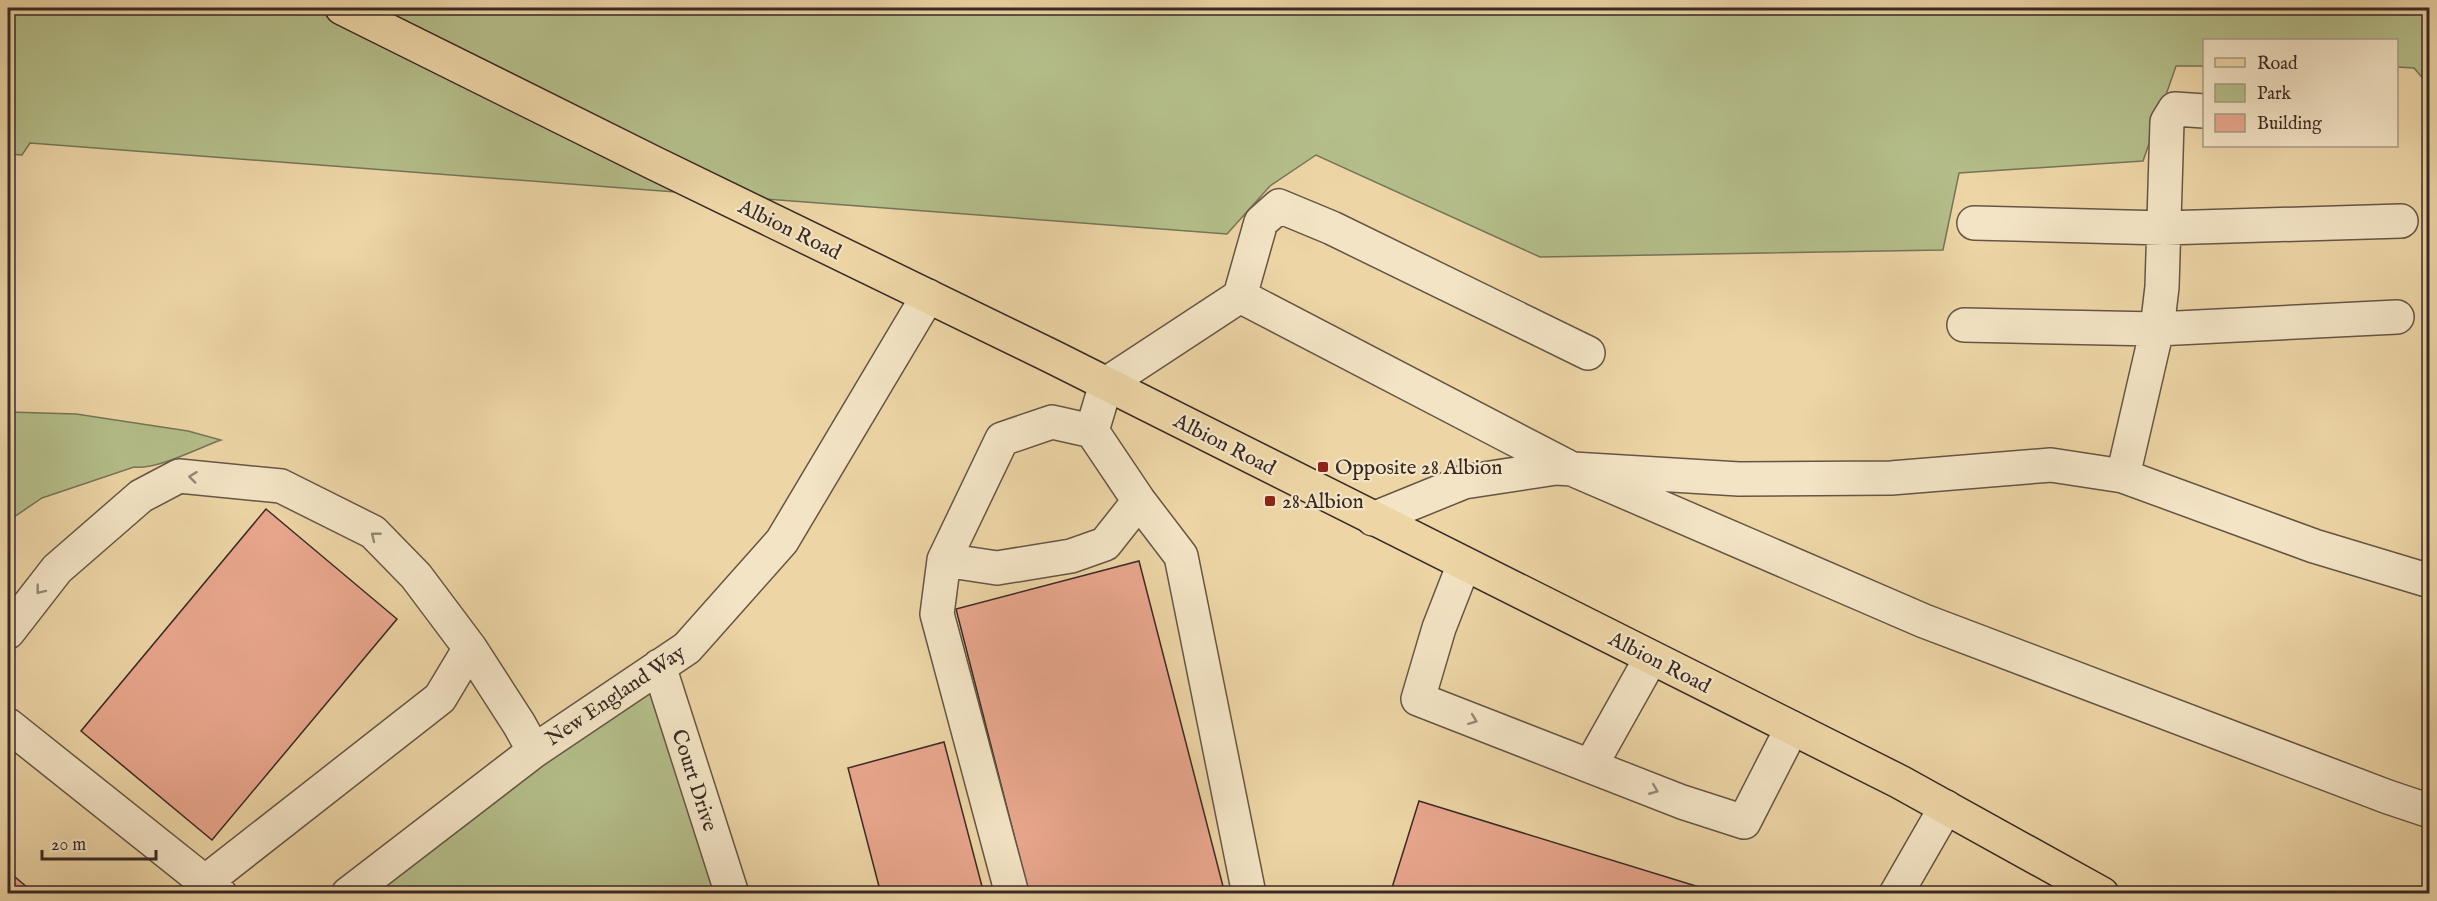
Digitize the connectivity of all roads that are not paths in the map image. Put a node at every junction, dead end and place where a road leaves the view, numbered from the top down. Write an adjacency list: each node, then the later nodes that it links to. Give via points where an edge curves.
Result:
1 (342, 8): 6 (main road, Albion Road)
2 (2203, 111): 5 (street, via 2175,109 2167,122)
3 (2401, 221): 5 (street)
4 (1974, 223): 5 (street)
5 (2164, 228): 10 (street)
6 (928, 296): 12 (main road, Albion Road); 24 (street, New England Way, via 782,541 687,648)
7 (1240, 296): 11 (street, via 1261,222 1279,206); 12 (street); 14 (street)
8 (2397, 317): 10 (street)
9 (1964, 325): 10 (street)
10 (2157, 329): 15 (street)
11 (1588, 353)
12 (1106, 384): 13 (street); 17 (main road, Albion Road)
13 (1092, 431): 16 (street); 18 (street, via 1052,422 1002,439)
14 (1572, 469): 15 (street, via 1739,479 1879,478 2051,465); 17 (street, via 1464,482); 30 (street, via 1924,621)
15 (2123, 476): 20 (street, via 2314,546)
16 (1139, 501): 18 (street, via 1105,544 1071,556 997,568); 35 (street, via 1181,556)
17 (1373, 519): 19 (main road, Albion Road)
18 (944, 560): 34 (street, via 937,614)
19 (1464, 564): 23 (main road, Albion Road); 28 (street, one-way to 28, via 1439,628 1418,699)
20 (2430, 581)
21 (8, 632): 22 (street, one-way to 21, via 417,576 373,532 281,486 179,476 141,496 57,569)
22 (470, 648): 27 (street); 31 (street, via 440,698)
23 (1651, 658): 26 (main road, Albion Road); 28 (street)
24 (659, 666): 27 (street, New England Way); 33 (street, Court Drive)
25 (8, 725): 31 (street)
26 (1791, 728): 28 (street, one-way to 26, via 1744,822); 29 (main road, Albion Road)
27 (534, 751): 32 (street, New England Way)
28 (1591, 765)
29 (1946, 807): 36 (street); 37 (main road, Albion Road)
30 (2430, 810)
31 (213, 888)
32 (348, 894)
33 (732, 894)
34 (1012, 894)
35 (1249, 894)
36 (1896, 894)
37 (2102, 894)

